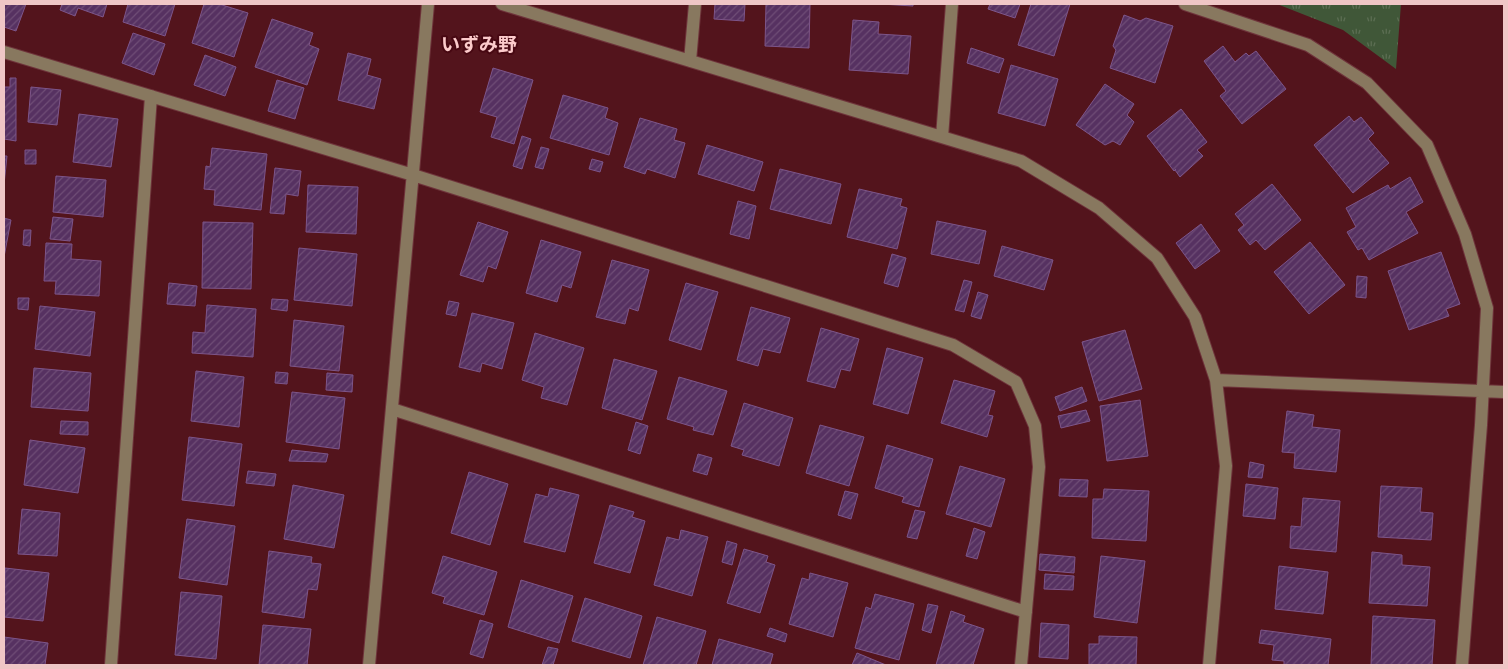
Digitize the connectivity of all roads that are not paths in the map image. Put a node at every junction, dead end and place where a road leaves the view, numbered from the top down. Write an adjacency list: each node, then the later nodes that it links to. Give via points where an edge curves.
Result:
1 (428, 4): 11 (street)
2 (502, 4): 8 (street)
3 (695, 4): 8 (street)
4 (952, 4): 10 (street)
5 (1185, 4): 6 (street)
6 (1211, 8): 13 (street, via 1308,45 1367,83 1427,145 1465,234 1487,308)
7 (4, 52): 9 (street)
8 (690, 61): 10 (street)
9 (151, 96): 11 (street); 18 (street)
10 (942, 137): 12 (street, via 1021,161 1099,208 1157,258 1195,317)
11 (412, 175): 15 (street); 16 (street, via 953,345 1016,382 1035,426 1039,467)
12 (1216, 380): 13 (street); 20 (street, via 1226,466)
13 (1483, 390): 14 (street); 21 (street)
14 (1504, 392)
15 (392, 409): 16 (street); 17 (street)
16 (1026, 612): 19 (street)
17 (371, 664)
18 (110, 665)
19 (1021, 665)
20 (1209, 665)
21 (1462, 665)

